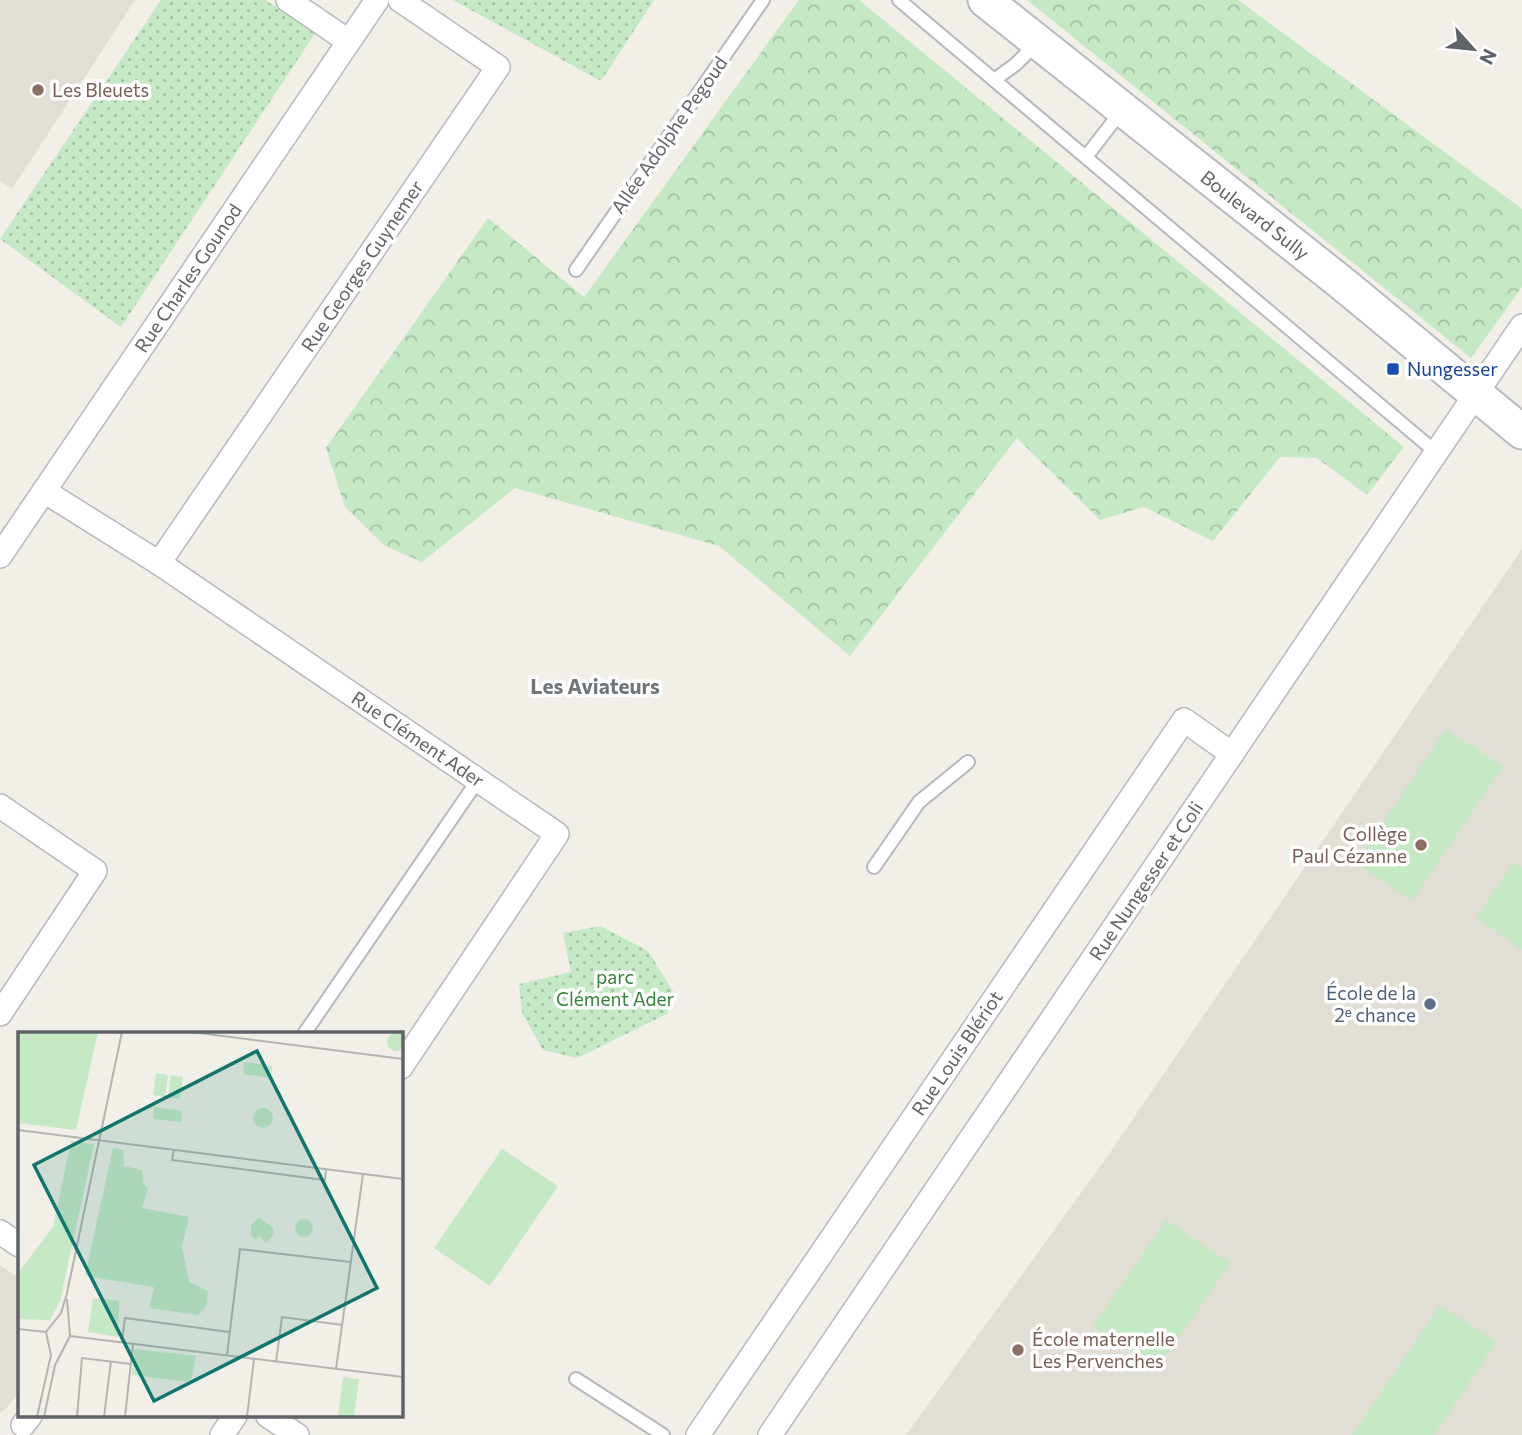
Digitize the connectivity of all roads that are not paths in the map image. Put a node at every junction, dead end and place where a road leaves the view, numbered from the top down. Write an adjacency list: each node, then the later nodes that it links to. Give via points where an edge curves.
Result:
1 (288, 0): 7 (street)
2 (376, 0): 7 (street, Rue Charles Gounod)
3 (400, 0): 19 (street, Rue Georges Guynemer, via 498,67)
4 (763, 0): 12 (lane, Allée Adolphe Pegoud)
5 (899, 0): 9 (lane)
6 (985, 0): 8 (street, Boulevard Sully)
7 (348, 41): 17 (street, Rue Charles Gounod)
8 (1037, 43): 9 (lane); 10 (street, Boulevard Sully)
9 (994, 80): 11 (lane)
10 (1122, 110): 11 (lane); 14 (street, Boulevard Sully)
11 (1086, 157): 16 (lane)
12 (576, 270)
13 (1522, 326): 14 (street, Rue Nungesser et Coli)
14 (1476, 395): 15 (street, Boulevard Sully); 16 (street, Rue Nungesser et Coli)
15 (1522, 432)
16 (1437, 453): 20 (street, Rue Nungesser et Coli)
17 (44, 491): 18 (street, Rue Charles Gounod); 19 (street, Rue Clément Ader)
18 (0, 556)
19 (159, 563): 22 (street, Rue Clément Ader)
20 (1232, 754): 36 (street, Rue Louis Blériot, via 1184,720); 37 (street, Rue Nungesser et Coli)
21 (968, 762): 24 (lane, via 919,802)
22 (478, 780): 26 (lane); 27 (street, Rue Clément Ader, via 557,834)
23 (0, 806): 25 (street, via 95,871)
24 (874, 867)
25 (0, 1014)
26 (305, 1032)
27 (402, 1066)
28 (0, 1232): 29 (street)
29 (18, 1244)
30 (576, 1379): 35 (lane)
31 (234, 1418): 33 (street)
32 (271, 1418): 34 (street)
33 (222, 1435)
34 (297, 1435)
35 (663, 1435)
36 (698, 1435)
37 (770, 1435)

